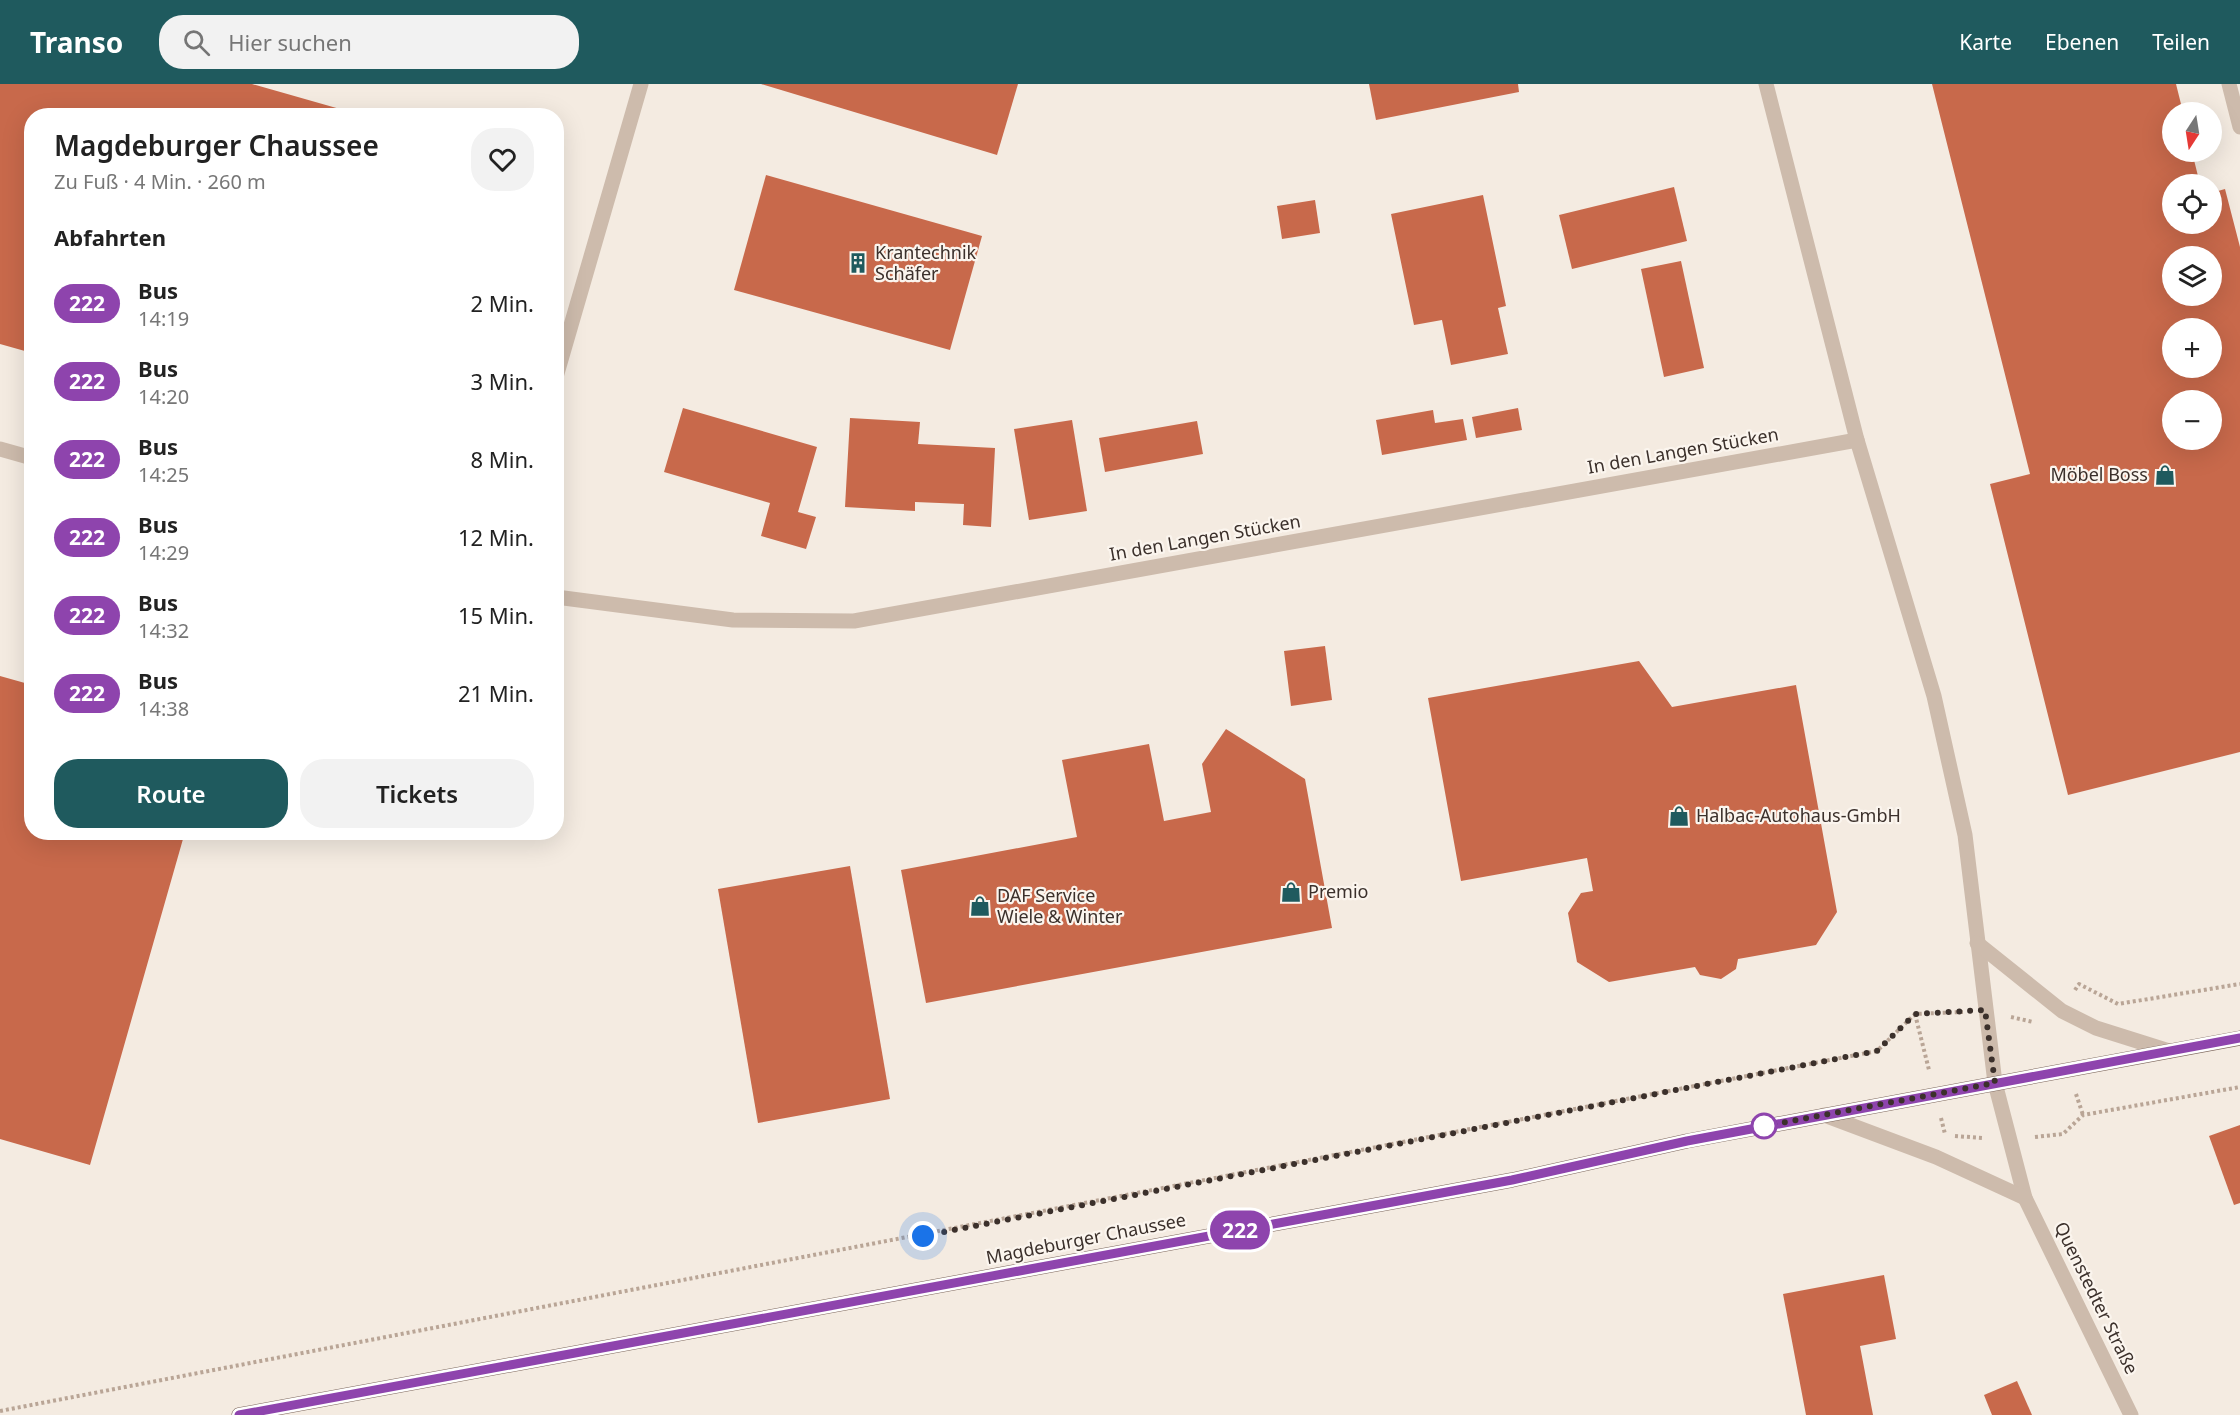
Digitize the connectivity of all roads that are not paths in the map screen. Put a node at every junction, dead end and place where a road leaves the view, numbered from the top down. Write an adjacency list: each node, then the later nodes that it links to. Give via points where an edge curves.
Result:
1 (640, 84): 5 (street)
2 (1766, 84): 6 (street)
3 (2229, 84): 4 (street)
4 (2240, 127)
5 (564, 350)
6 (1857, 440): 9 (street, In den Langen Stücken, via 854,621 733,620); 10 (street, via 1934,696 1965,835)
7 (0, 450): 8 (street)
8 (24, 456)
9 (564, 598)
10 (1977, 943): 12 (street, via 2062,1011 2096,1028); 13 (street)
11 (2240, 1038): 12 (main road, Magdeburger Chaussee)
12 (2169, 1051): 13 (main road, Magdeburger Chaussee)
13 (1995, 1083): 14 (main road, Magdeburger Chaussee); 15 (street, Quenstedter Straße)
14 (1824, 1115): 15 (street, via 1936,1157); 16 (main road, Magdeburger Chaussee, via 1512,1180)
15 (2025, 1198): 17 (street, Quenstedter Straße)
16 (239, 1415)
17 (2131, 1415)

